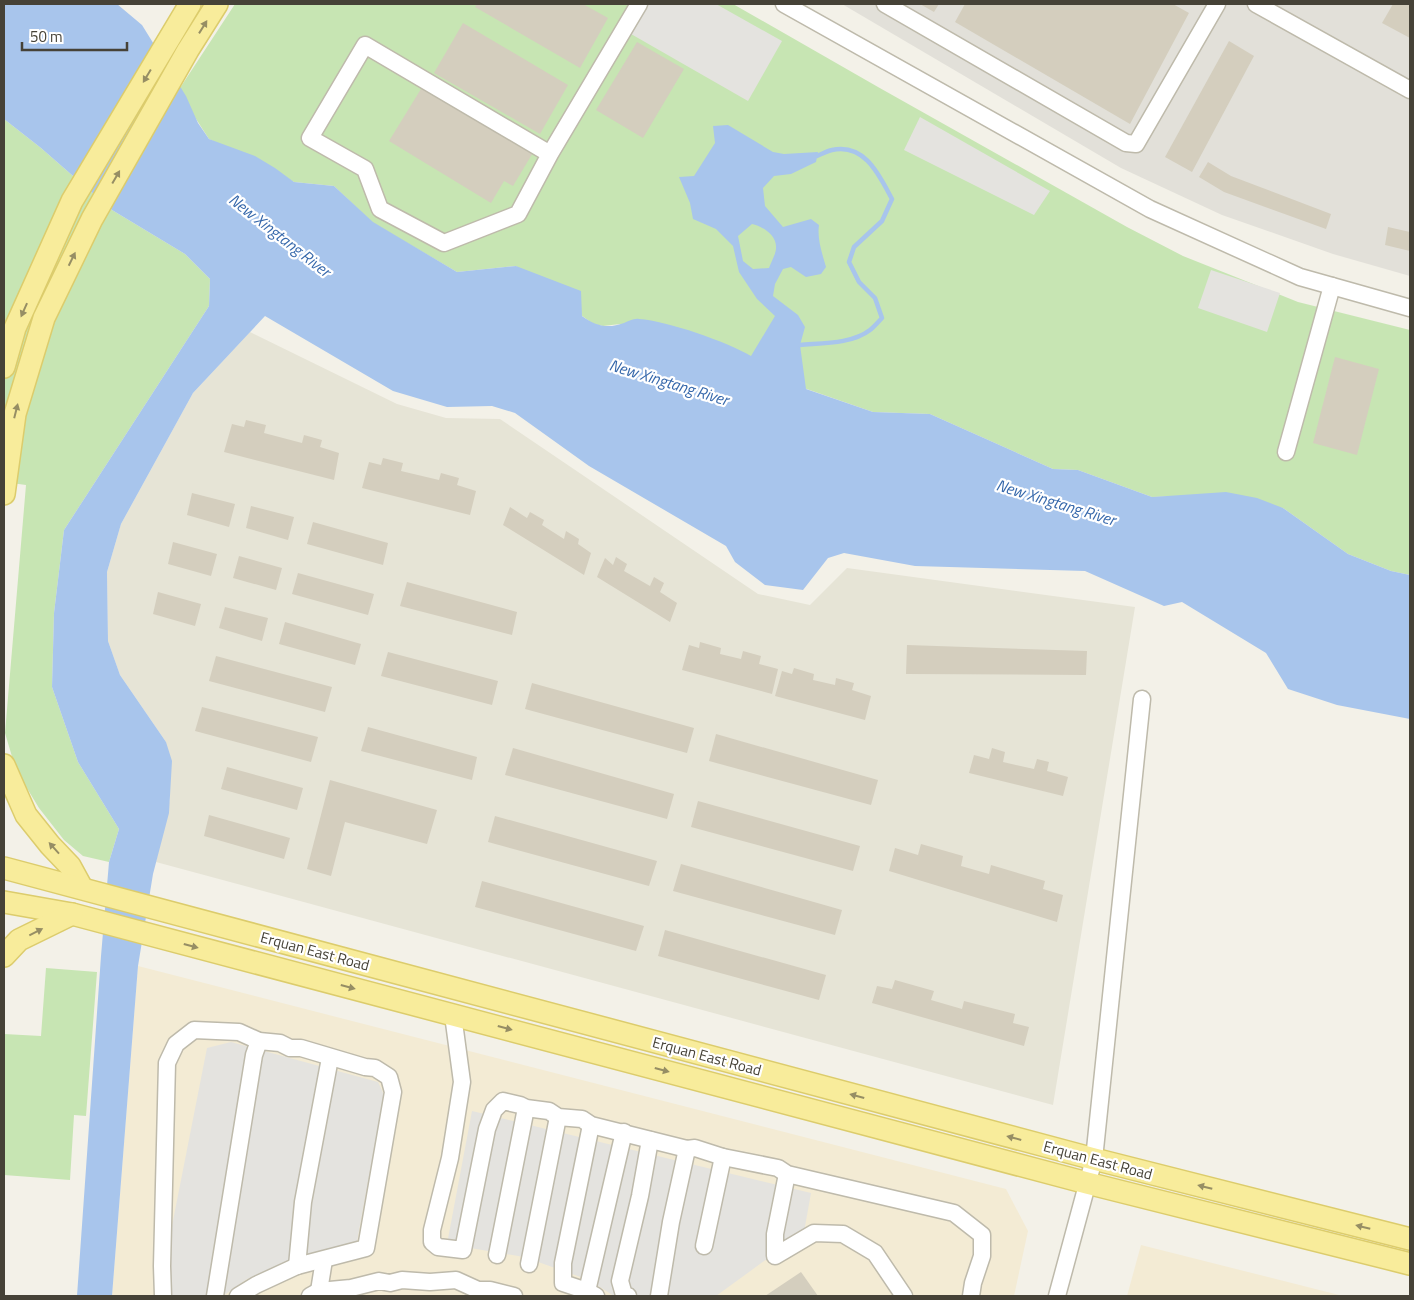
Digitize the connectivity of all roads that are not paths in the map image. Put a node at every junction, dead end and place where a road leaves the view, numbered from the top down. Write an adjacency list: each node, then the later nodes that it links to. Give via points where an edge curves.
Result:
1 (190, 4): 12 (main road, one-way to 12, via 72,201 15,328)
2 (217, 4): 14 (main road, one-way to 2, via 15,414 44,318 92,219)
3 (639, 4): 9 (street)
4 (784, 4): 10 (street, via 1150,209 1300,277)
5 (885, 4): 6 (street, via 1126,142 1136,144)
6 (1216, 4)
7 (1256, 4): 8 (street)
8 (1410, 90)
9 (550, 154): 9 (street, via 518,214 444,243 380,208 364,169 310,138 365,45)
10 (1332, 286): 11 (street); 13 (street)
11 (1410, 308)
12 (4, 367)
13 (1286, 452)
14 (4, 494)
15 (1142, 699): 32 (street)
16 (4, 765): 18 (main road, one-way to 16, via 70,866 26,815)
17 (4, 868): 18 (main road, Erquan East Road)
18 (82, 888): 32 (main road, Erquan East Road, one-way to 18)
19 (4, 902): 20 (main road, Erquan East Road)
20 (72, 914): 21 (main road, one-way to 20, via 19,940); 22 (main road, Erquan East Road, one-way to 22)
21 (4, 956)
22 (453, 1014): 25 (street, via 462,1082 450,1158 432,1230 432,1242 438,1247 463,1250 486,1129 494,1110 503,1101); 34 (main road, Erquan East Road, one-way to 34)
23 (259, 1041): 24 (street, via 301,1048); 46 (street, via 239,1032 194,1030 176,1044 168,1063); 47 (street, via 254,1055)
24 (330, 1058): 38 (street, via 375,1068 389,1077 392,1092 366,1248); 41 (street, via 303,1202)
25 (526, 1108): 26 (street, via 549,1111); 37 (street)
26 (558, 1117): 27 (street, via 582,1119); 39 (street)
27 (591, 1125): 28 (street); 44 (street, via 563,1263 563,1283)
28 (624, 1132): 29 (street); 44 (street)
29 (650, 1140): 30 (street); 50 (street, via 620,1281 624,1295)
30 (687, 1150): 31 (street, via 696,1148); 51 (street)
31 (723, 1157): 33 (street, via 778,1168); 36 (street)
32 (1094, 1159): 34 (street); 35 (main road, Erquan East Road, one-way to 32)
33 (787, 1174): 52 (street, via 775,1234 775,1256 814,1233 842,1234 875,1253); 53 (street, via 954,1213 982,1235 982,1256)
34 (1087, 1183): 40 (main road, Erquan East Road); 54 (street)
35 (1410, 1239)
36 (704, 1246)
37 (497, 1255)
38 (324, 1260): 41 (street); 45 (street)
39 (529, 1264)
40 (1410, 1264)
41 (298, 1266): 48 (street)
42 (394, 1290): 43 (street, via 379,1281); 49 (street, via 402,1280 456,1280 478,1290)
43 (354, 1292): 45 (street)
44 (591, 1293)
45 (314, 1295)
46 (163, 1296)
47 (215, 1296)
48 (238, 1296)
49 (514, 1296)
50 (628, 1296)
51 (659, 1296)
52 (904, 1296)
53 (971, 1296)
54 (1058, 1296)

